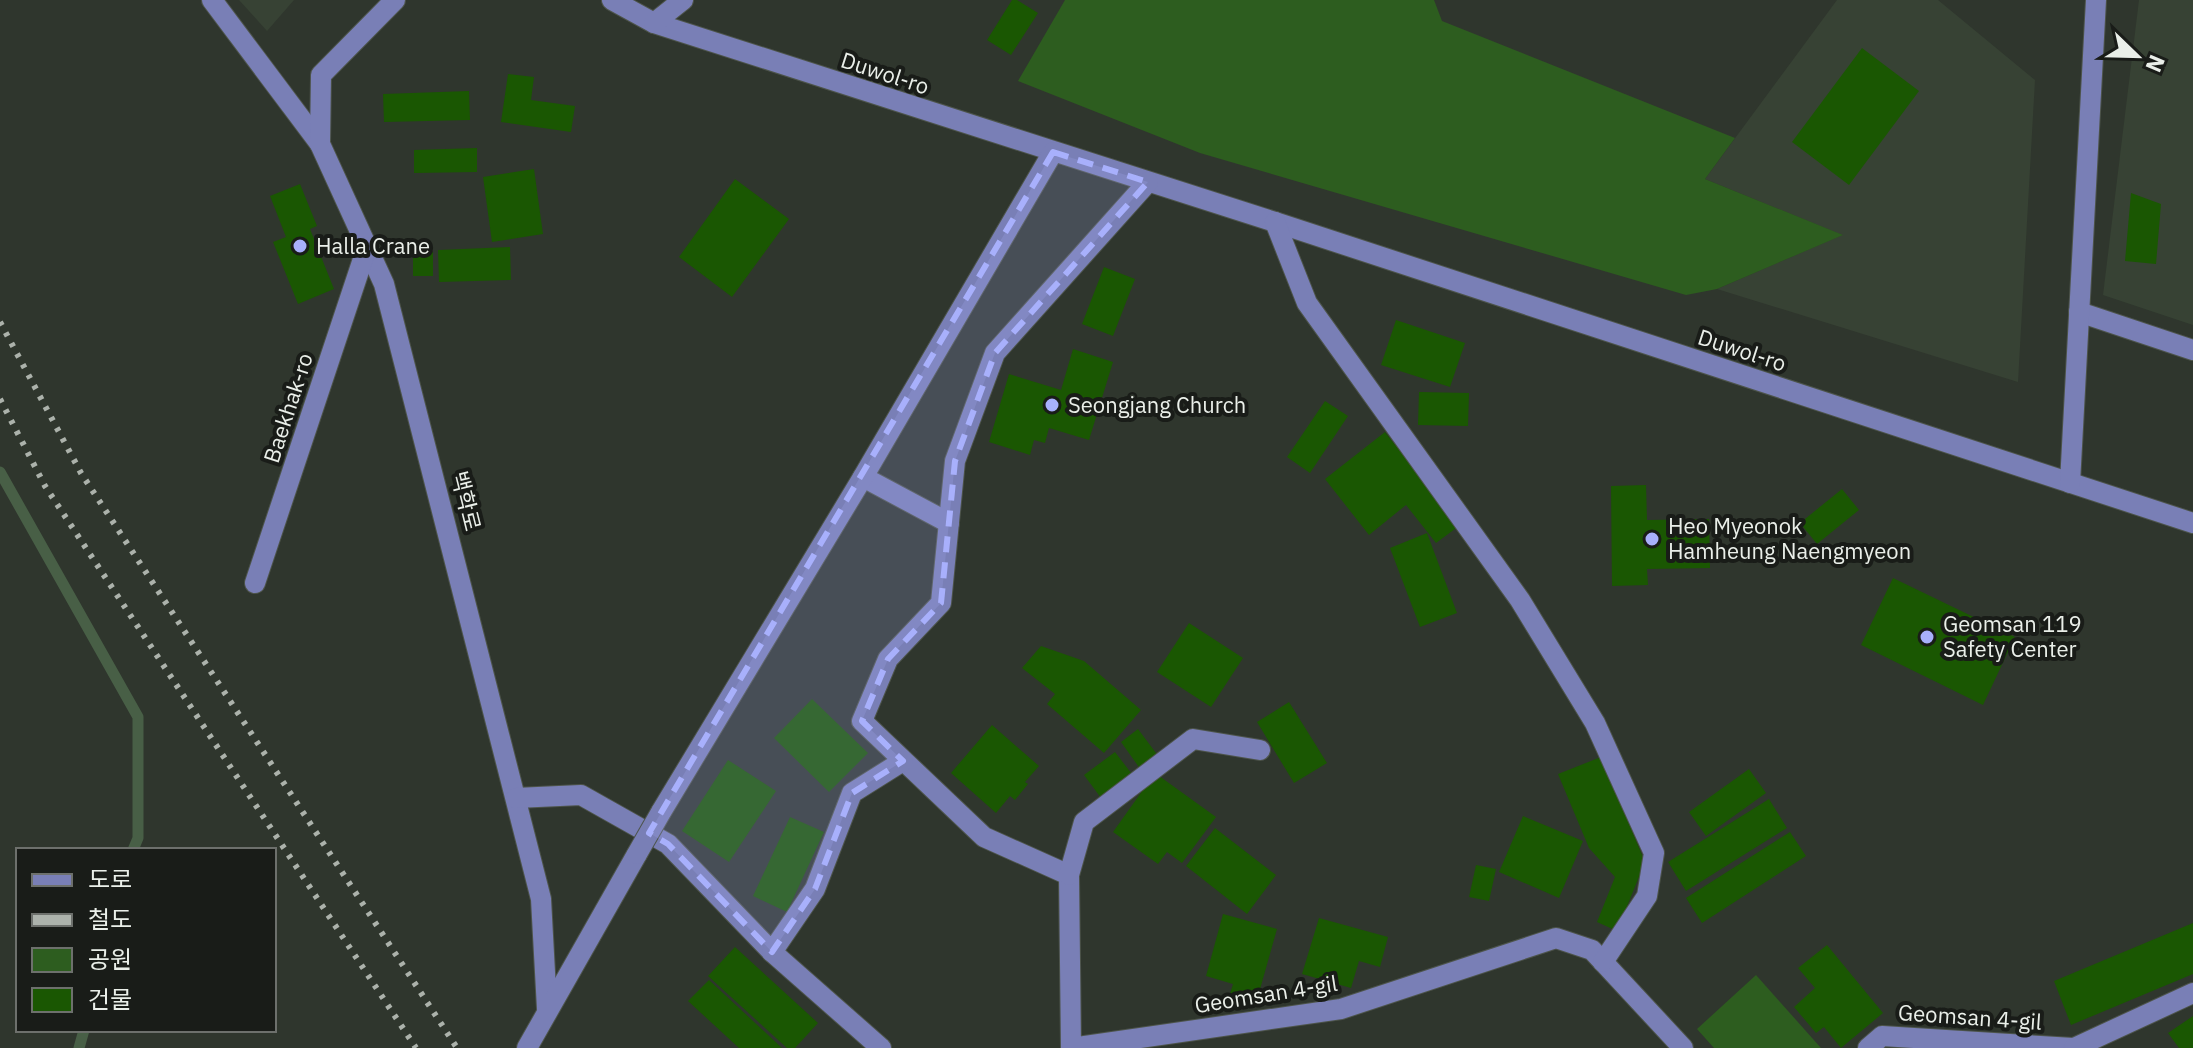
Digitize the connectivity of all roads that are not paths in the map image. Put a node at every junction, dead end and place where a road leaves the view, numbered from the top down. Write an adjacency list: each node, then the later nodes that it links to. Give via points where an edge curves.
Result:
1 (212, 0): 7 (street)
2 (395, 0): 7 (street, 백학로, via 321,75)
3 (612, 0): 6 (street, Duwol-ro)
4 (683, 0): 6 (street)
5 (2096, 0): 12 (street)
6 (654, 23): 8 (street, Duwol-ro)
7 (320, 144): 11 (street, 백학로)
8 (1053, 152): 9 (street, Duwol-ro); 14 (street)
9 (1148, 182): 10 (street, Duwol-ro); 16 (street, via 995,353 955,461)
10 (1275, 222): 15 (street, Duwol-ro); 24 (street, via 1307,303 1520,600 1595,723 1654,853 1647,896)
11 (367, 247): 18 (street, Baekhak-ro); 21 (street, 백학로, via 388,298)
12 (2079, 312): 13 (street); 15 (street)
13 (2193, 350)
14 (863, 477): 16 (street); 26 (street, bridge)
15 (2070, 483): 17 (street, Duwol-ro)
16 (949, 523): 20 (street, via 941,603 888,659 862,721)
17 (2193, 523)
18 (255, 583)
19 (1260, 750): 22 (street, Geomsan 4-gil, via 1193,739 1084,822)
20 (903, 761): 22 (street, via 984,837); 23 (street, via 852,793 815,889)
21 (516, 798): 23 (street, via 581,795 668,844); 26 (street, 백학로, via 541,899)
22 (1069, 875): 29 (street, Geomsan 4-gil)
23 (772, 952): 28 (street)
24 (1603, 962): 29 (street, Geomsan 4-gil, via 1592,950 1556,938 1341,1009); 30 (street, Geomsan 4-gil)
25 (2193, 993): 32 (street, Geomsan 4-gil)
26 (547, 1009): 27 (street)
27 (527, 1048)
28 (881, 1048)
29 (1071, 1048)
30 (1683, 1048)
31 (1868, 1048): 32 (street, Geomsan 4-gil, via 1882,1036)
32 (2074, 1048)

